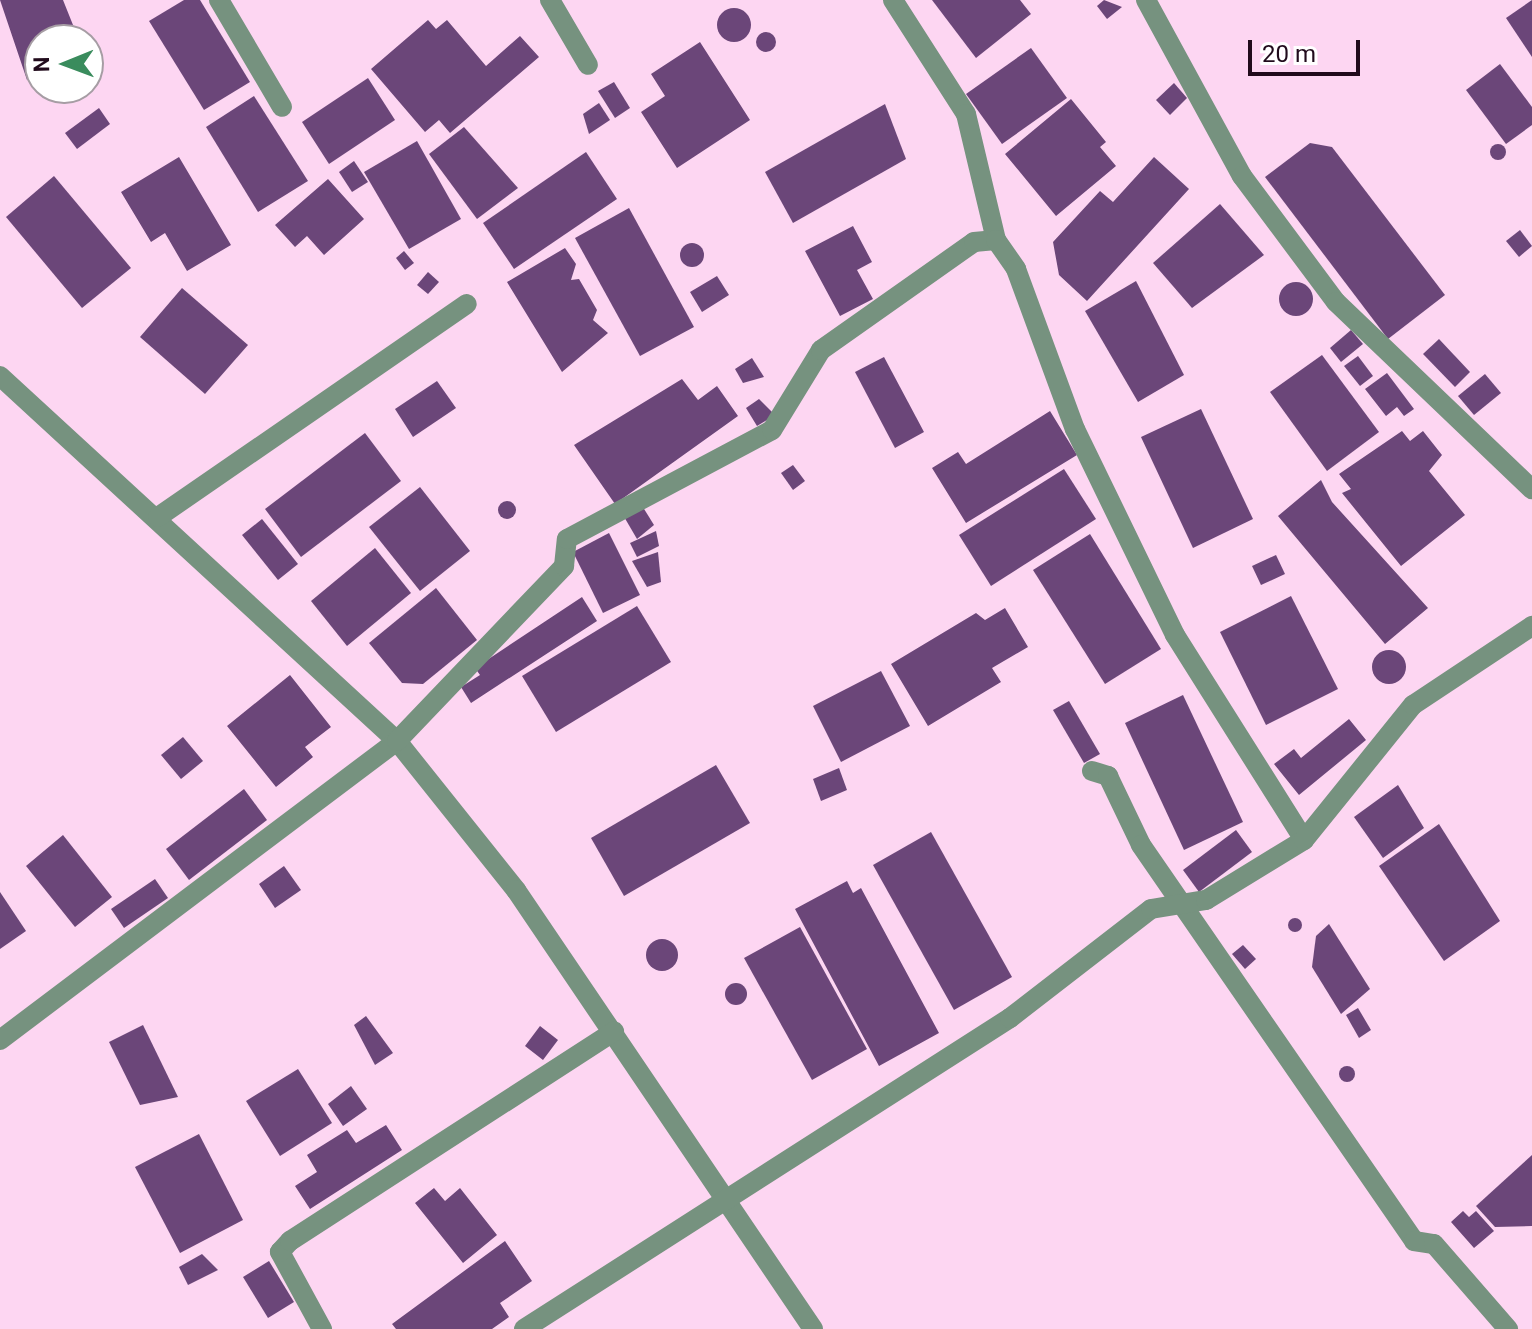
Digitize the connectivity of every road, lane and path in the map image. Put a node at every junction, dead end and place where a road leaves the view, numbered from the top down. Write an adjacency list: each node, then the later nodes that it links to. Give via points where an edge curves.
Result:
1 (219, 0): 6 (street)
2 (550, 0): 5 (street)
3 (893, 0): 7 (street, via 966,114)
4 (1146, 0): 10 (street, via 1242,176 1336,302)
5 (588, 65)
6 (282, 107)
7 (996, 240): 13 (street, via 960,250 821,350 772,430 567,539 564,566); 15 (street, via 1016,269 1075,429 1175,635)
8 (467, 304): 11 (street)
9 (0, 376): 11 (street)
10 (1532, 489)
11 (158, 517): 13 (street)
12 (1532, 626): 15 (street, via 1413,705)
13 (397, 741): 17 (street, via 516,890); 18 (street)
14 (1092, 771): 16 (street, via 1108,776 1141,845)
15 (1304, 840): 16 (street, via 1206,900)
16 (1186, 903): 19 (street, via 1151,909 1010,1018); 23 (street, via 1414,1241 1434,1244)
17 (614, 1031): 19 (street); 20 (street, via 290,1241 280,1252)
18 (0, 1040)
19 (724, 1195): 21 (street); 22 (street)
20 (322, 1329)
21 (524, 1329)
22 (813, 1329)
23 (1508, 1329)

